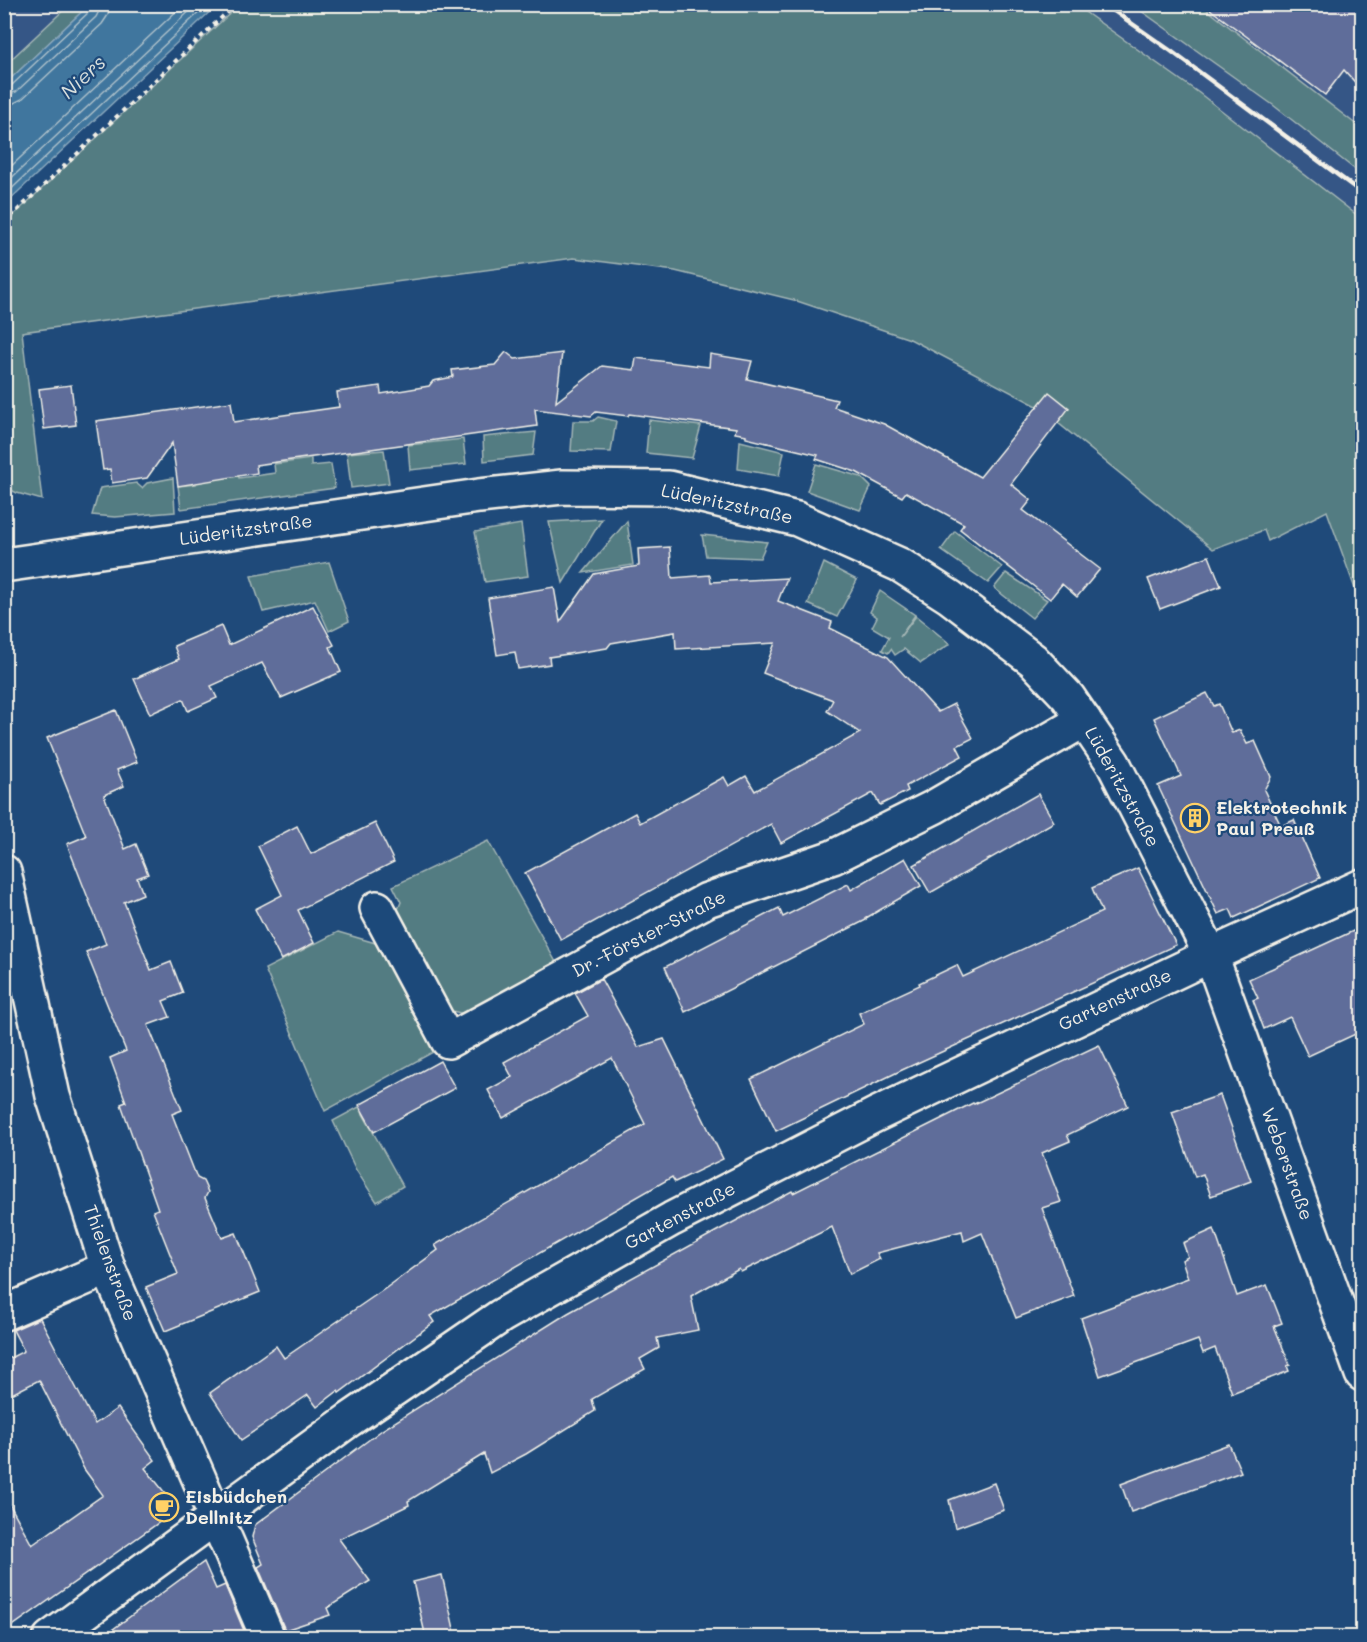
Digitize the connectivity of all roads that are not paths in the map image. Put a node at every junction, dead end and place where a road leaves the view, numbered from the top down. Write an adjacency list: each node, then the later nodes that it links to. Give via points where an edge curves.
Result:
1 (4, 565): 2 (street, Lüderitzstraße, via 479,496 562,487 669,488 797,519 900,565 950,597 1033,660)
2 (1084, 720): 5 (street, Dr.-Förster-Straße, via 934,807 833,857 707,900 448,1041); 6 (street, Lüderitzstraße, via 1113,763)
3 (4, 872): 7 (street, Thielenstraße, via 53,1096)
4 (1362, 886): 6 (street, Gartenstraße)
5 (377, 908)
6 (1211, 955): 9 (street, Weberstraße); 10 (street, Gartenstraße, via 874,1115 652,1230 501,1316 349,1420)
7 (108, 1268): 8 (street); 10 (street, Thielenstraße)
8 (4, 1313)
9 (1362, 1374)
10 (215, 1519): 11 (street, Gartenstraße); 12 (street, Thielenstraße)
11 (50, 1638)
12 (268, 1638)

